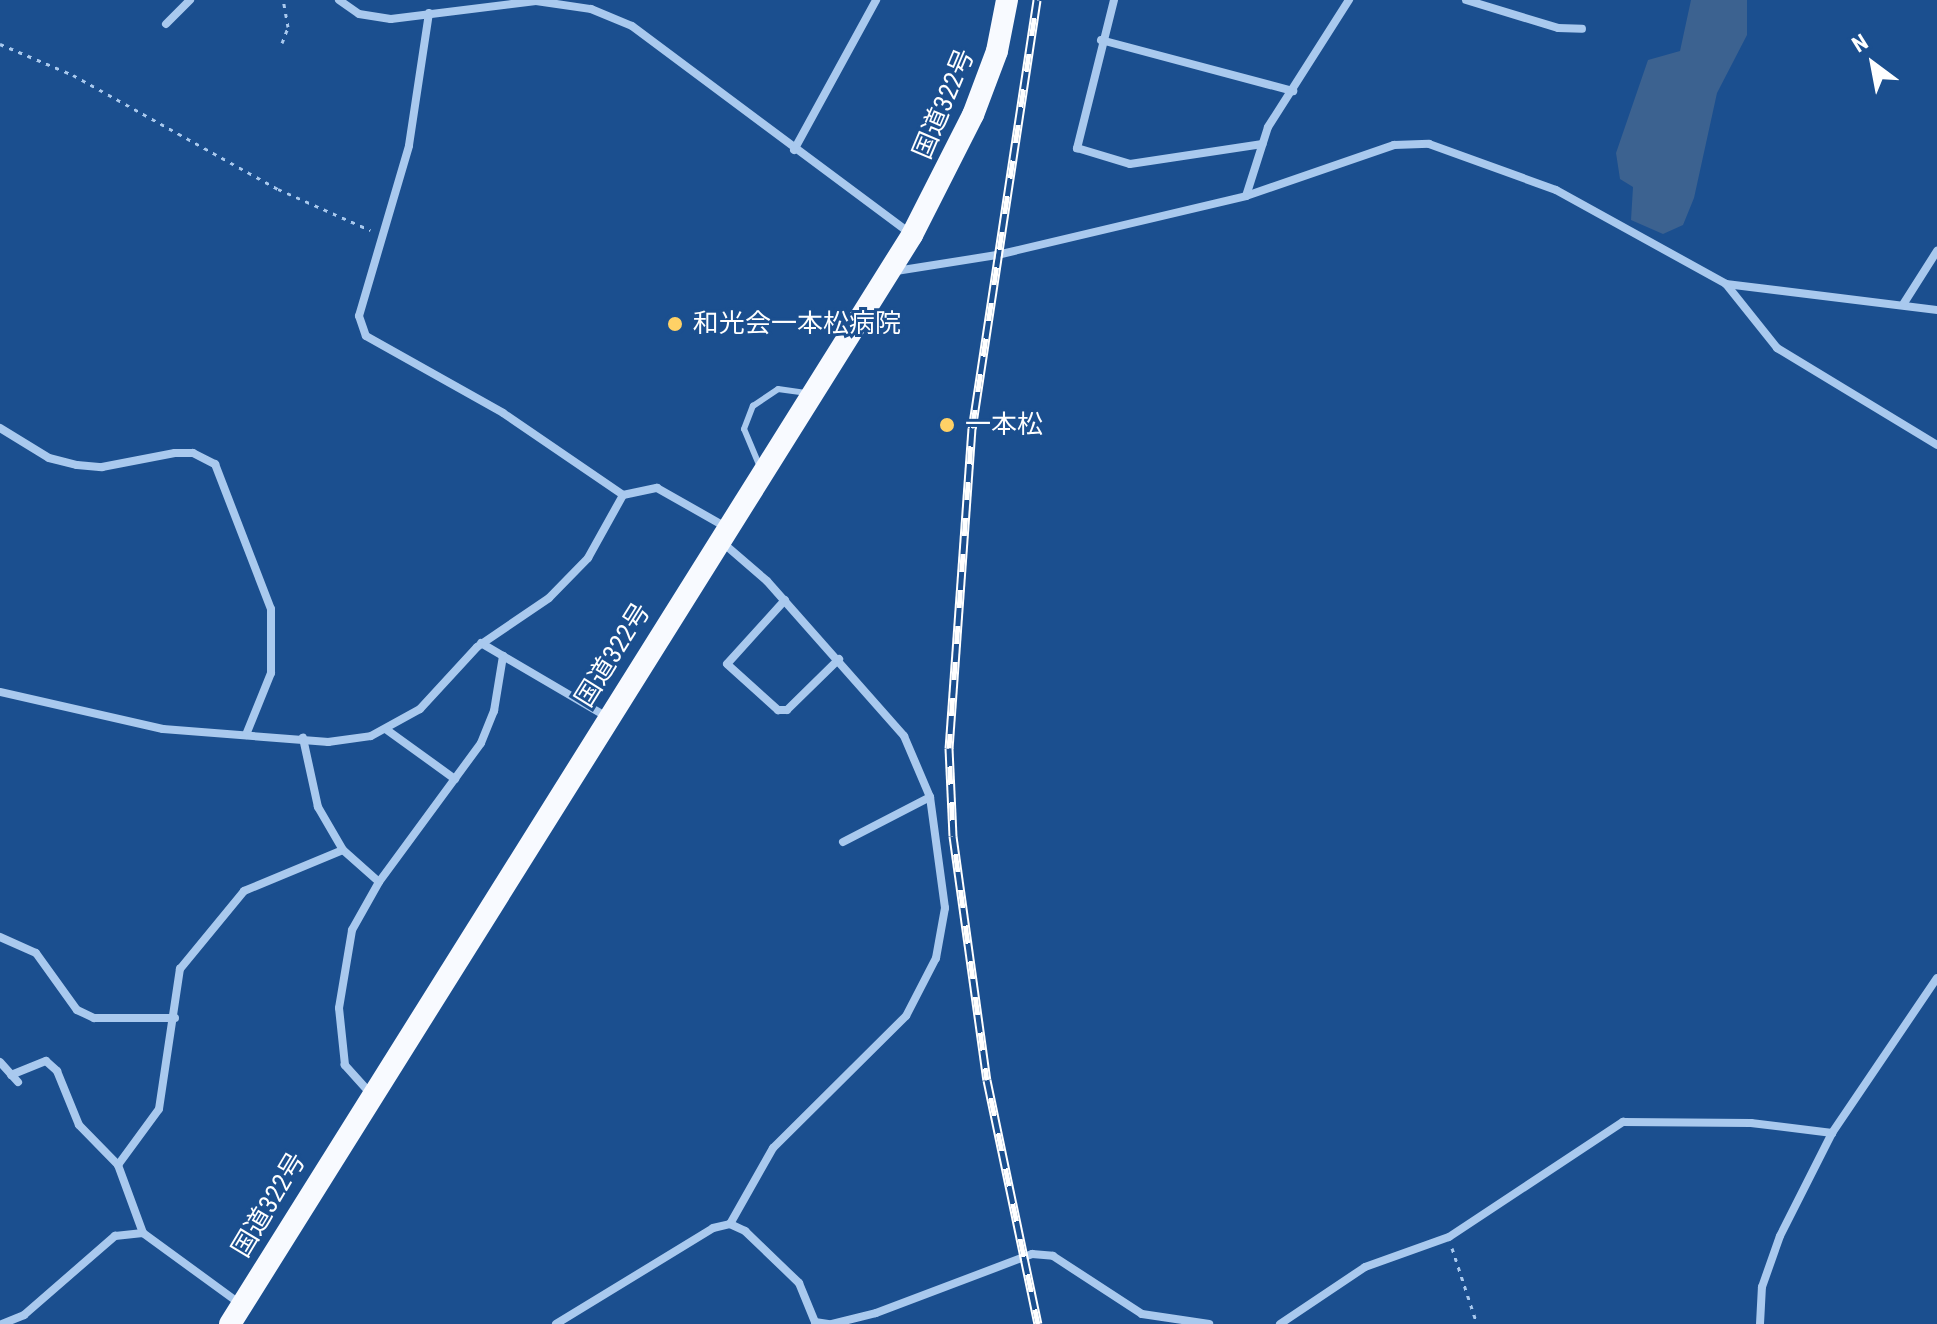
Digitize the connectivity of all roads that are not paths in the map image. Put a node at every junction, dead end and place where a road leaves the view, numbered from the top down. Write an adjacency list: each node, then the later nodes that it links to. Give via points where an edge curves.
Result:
1 (190, 0): 9 (street)
2 (339, 0): 8 (street, via 374,18)
3 (876, 0): 14 (street)
4 (1007, 0): 16 (highway, 国道322号, via 997,51 973,115)
5 (1114, 0): 11 (street)
6 (1349, 0): 12 (street)
7 (1466, 0): 10 (street, via 1558,28)
8 (429, 13): 14 (street, via 536,1 591,9 632,26); 26 (street, via 412,132 359,316 366,336 503,413)
9 (166, 24)
10 (1582, 29)
11 (1101, 40): 12 (street); 13 (street, via 1077,148 1130,164)
12 (1293, 91): 13 (street)
13 (1263, 144): 15 (street)
14 (794, 150): 16 (street)
15 (1246, 196): 18 (street, via 997,255); 19 (street, via 1394,145 1429,144 1556,190)
16 (912, 235): 18 (highway, 国道322号)
17 (1937, 251): 20 (street)
18 (887, 272): 22 (highway, 国道322号)
19 (1726, 284): 20 (street); 24 (street, via 1777,348)
20 (1904, 303): 21 (street)
21 (1937, 310)
22 (809, 393): 25 (highway, 国道322号); 25 (lane, via 778,389 753,406 744,429)
23 (0, 428): 35 (street, via 49,458 77,465 102,467 193,453 215,464 271,609 271,673)
24 (1937, 445)
25 (762, 470): 27 (highway, 国道322号)
26 (623, 495): 27 (street, via 657,488); 29 (street, via 599,542 576,572 549,598)
27 (723, 534): 28 (street); 33 (highway, 国道322号)
28 (785, 600): 31 (street); 31 (street, via 727,664 778,710 787,710)
29 (481, 643): 30 (street); 34 (street, via 420,709)
30 (503, 656): 33 (street); 37 (street, via 494,711 481,743)
31 (839, 659): 38 (street, via 904,736)
32 (0, 692): 35 (street, via 163,729)
33 (607, 717): 46 (highway, 国道322号)
34 (387, 730): 36 (street, via 338,741); 37 (street)
35 (246, 735): 36 (street)
36 (303, 738): 40 (street, via 318,807)
37 (455, 779): 41 (street)
38 (930, 797): 39 (street); 49 (street, via 945,908 944,930 925,985 906,1016 773,1148)
39 (843, 842)
40 (343, 850): 41 (street); 44 (street, via 244,891 180,969)
41 (379, 882): 46 (street, via 352,930 339,1008 345,1065)
42 (0, 937): 44 (street, via 36,953 77,1010 94,1018)
43 (1937, 978): 47 (street)
44 (175, 1018): 48 (street, via 159,1109)
45 (0, 1062): 48 (street, via 14,1079 46,1061 57,1071 79,1125)
46 (370, 1093): 51 (highway, 国道322号)
47 (1832, 1133): 56 (street, via 1751,1123 1623,1122 1449,1237 1365,1267); 57 (street, via 1780,1236 1762,1287)
48 (118, 1165): 50 (street)
49 (730, 1224): 53 (street, via 713,1228); 54 (street, via 745,1231 799,1283 815,1322)
50 (143, 1233): 51 (street); 52 (street, via 115,1236 24,1315)
51 (235, 1314)
52 (2, 1324)
53 (556, 1324)
54 (831, 1324): 55 (street, via 876,1313 1032,1254 1053,1256 1142,1314)
55 (1209, 1324)
56 (1280, 1324)
57 (1760, 1324)

